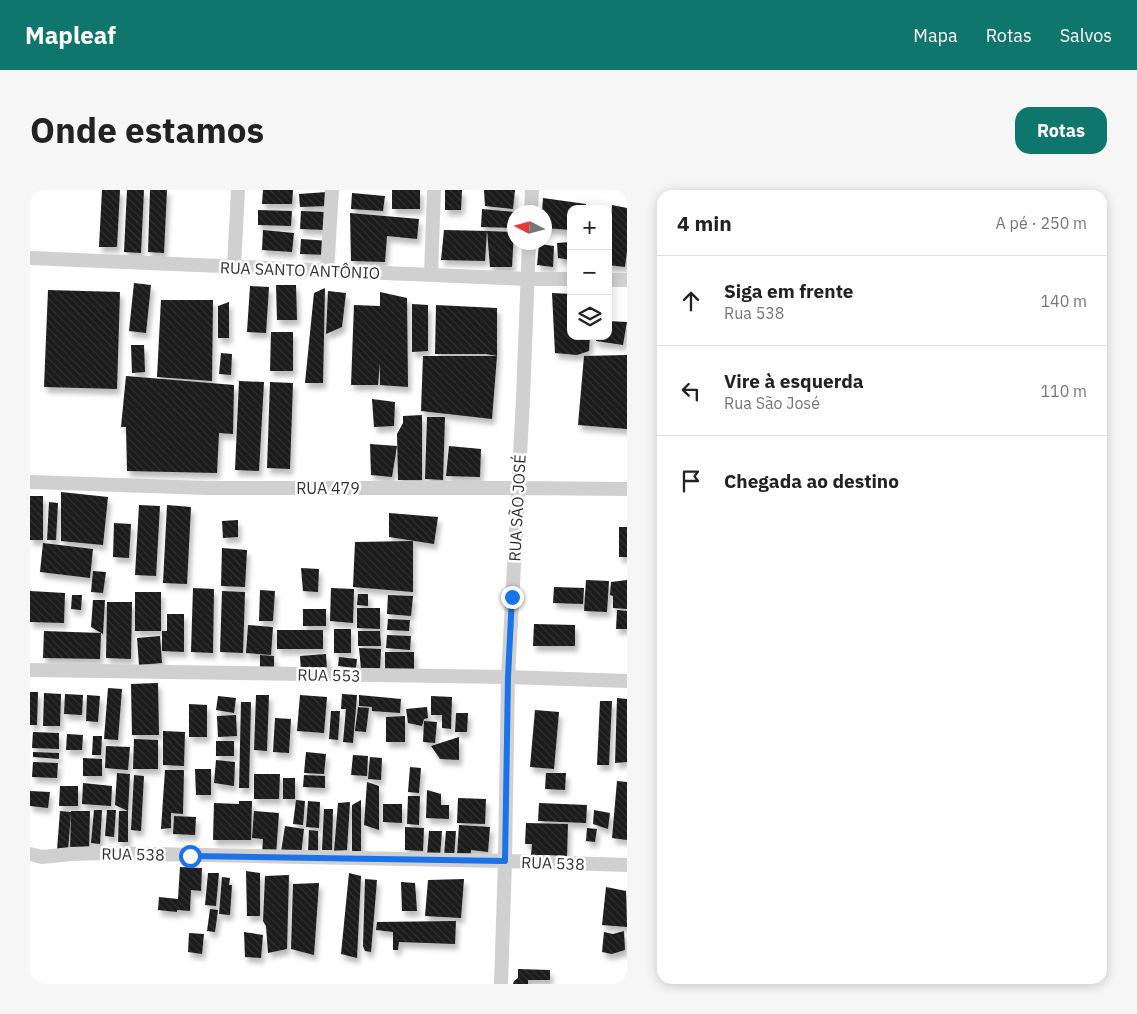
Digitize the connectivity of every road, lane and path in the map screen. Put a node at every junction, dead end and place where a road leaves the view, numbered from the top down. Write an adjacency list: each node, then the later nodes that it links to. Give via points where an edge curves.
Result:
1 (238, 190): 8 (street)
2 (332, 190): 9 (street)
3 (434, 190): 10 (street)
4 (532, 190): 5 (street)
5 (531, 205)
6 (529, 250): 11 (street, RUA SÃO JOSÉ)
7 (30, 258): 8 (street, RUA SANTO ANTÔNIO)
8 (234, 267): 9 (street, RUA SANTO ANTÔNIO)
9 (328, 271): 10 (street, RUA SANTO ANTÔNIO)
10 (430, 275): 11 (street, RUA SANTO ANTÔNIO)
11 (528, 279): 12 (street, RUA SANTO ANTÔNIO); 16 (street, RUA SÃO JOSÉ)
12 (567, 279)
13 (612, 280): 14 (street)
14 (627, 280)
15 (30, 482): 16 (street, RUA 479, via 208,488)
16 (518, 488): 17 (street, RUA 479); 19 (street, RUA SÃO JOSÉ)
17 (627, 489)
18 (30, 670): 19 (street, RUA 553)
19 (508, 677): 20 (street, RUA 553); 22 (street, RUA SÃO JOSÉ)
20 (627, 681)
21 (30, 854): 22 (street, RUA 538, via 42,857 98,853)
22 (505, 861): 23 (street, RUA 538); 24 (street, RUA SÃO JOSÉ)
23 (627, 865)
24 (501, 984)

